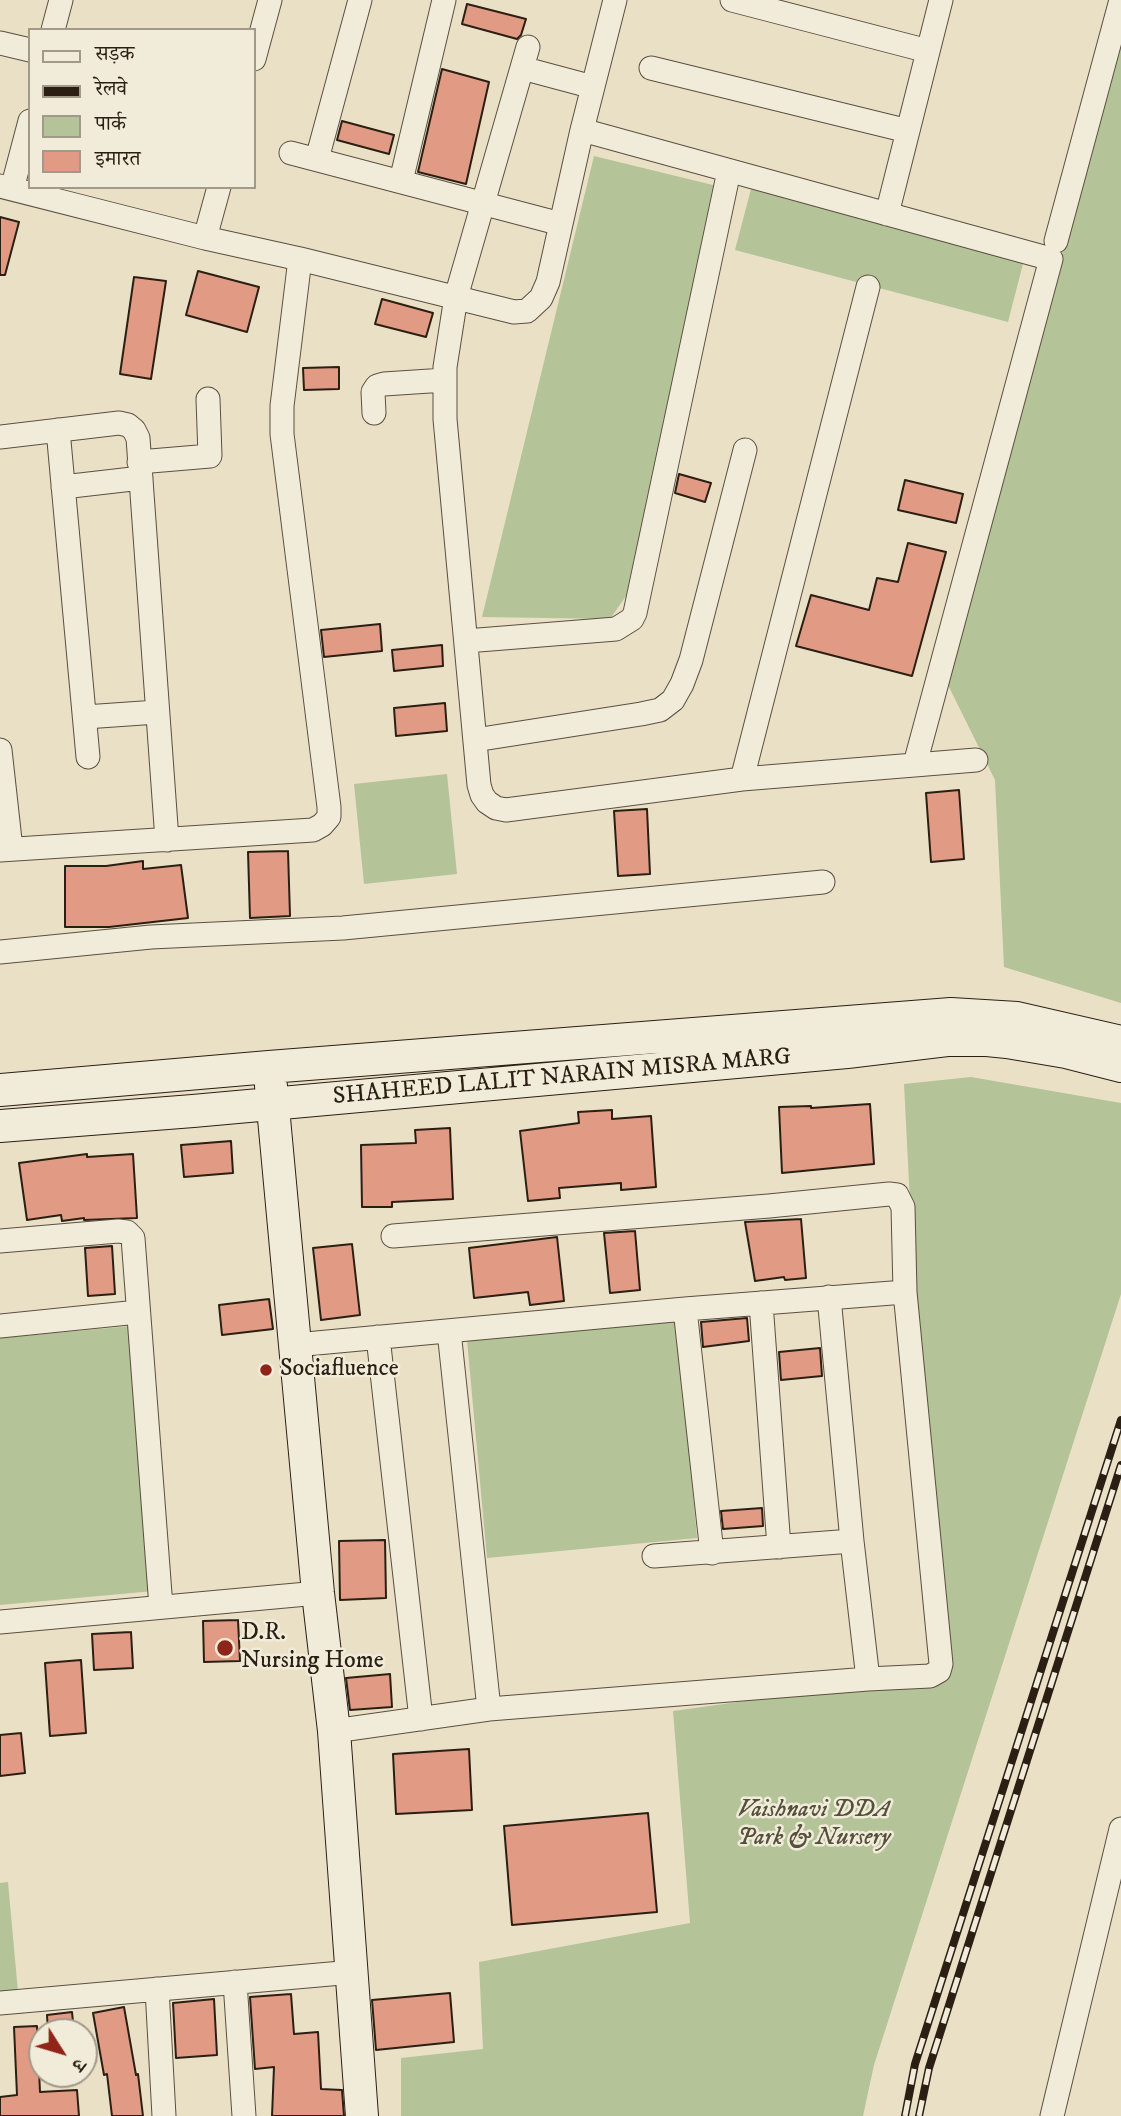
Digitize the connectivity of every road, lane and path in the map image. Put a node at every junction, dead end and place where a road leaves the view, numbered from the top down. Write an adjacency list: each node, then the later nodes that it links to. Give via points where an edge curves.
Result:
1 (61, 0): 10 (street)
2 (270, 0): 14 (street)
3 (360, 0): 21 (street)
4 (444, 0): 23 (street)
5 (615, 0): 16 (street)
6 (732, 0): 13 (street)
7 (941, 0): 13 (street)
8 (1113, 0): 9 (street)
9 (1121, 1): 30 (street)
10 (54, 28)
11 (0, 43): 12 (street)
12 (28, 50)
13 (929, 51): 19 (street)
14 (256, 52)
15 (651, 68): 19 (street)
16 (593, 87): 18 (street); 26 (street, via 525,58)
17 (28, 126): 24 (street)
18 (582, 130): 22 (street); 28 (street)
19 (908, 131): 27 (street)
20 (291, 152): 21 (street)
21 (317, 159): 23 (street)
22 (729, 171): 27 (street); 42 (street, via 632,619 616,629)
23 (401, 181): 26 (street)
24 (6, 187): 29 (street)
25 (218, 189): 29 (street)
26 (483, 204): 28 (street); 33 (street)
27 (887, 214): 49 (street, via 1051,259)
28 (561, 224): 33 (street, via 548,282 541,298 527,311)
29 (205, 238): 31 (street)
30 (1056, 241)
31 (300, 259): 33 (street); 51 (street, via 282,434 329,817 313,830)
32 (868, 287): 50 (street)
33 (456, 298): 34 (street)
34 (445, 380): 36 (street, via 377,386); 42 (street)
35 (208, 399): 40 (street, via 210,456)
36 (374, 413)
37 (58, 430): 38 (street); 40 (street, via 128,425 138,438); 41 (street)
38 (0, 437)
39 (745, 450): 45 (street, via 691,660 673,701 660,710 640,714)
40 (140, 470): 41 (street); 43 (street)
41 (63, 487): 44 (street)
42 (466, 640): 45 (street)
43 (157, 712): 44 (street); 51 (street)
44 (85, 717): 46 (street)
45 (475, 740): 50 (street, via 482,795 487,803 506,810)
46 (88, 757)
47 (976, 760): 49 (street)
48 (1, 763): 52 (street)
49 (915, 764): 50 (street)
50 (741, 779)
51 (167, 840): 52 (street)
52 (6, 849)
53 (823, 882): 54 (street, via 343,928 151,937)
54 (0, 952)
55 (1121, 1042): 57 (street, SHAHEED LALIT NARAIN MISRA MARG, via 1017,1018 951,1014)
56 (1121, 1066): 59 (street, SHAHEED LALIT NARAIN MISRA MARG, via 1007,1042 947,1040)
57 (269, 1067): 58 (street, SHAHEED LALIT NARAIN MISRA MARG); 59 (street)
58 (0, 1090)
59 (272, 1104): 60 (street, SHAHEED LALIT NARAIN MISRA MARG); 71 (street)
60 (0, 1126)
61 (393, 1236): 63 (street, via 889,1194 897,1195 903,1207)
62 (0, 1241): 67 (street, via 127,1232 135,1246)
63 (905, 1293): 64 (street); 79 (street, via 941,1664 930,1676)
64 (830, 1297): 65 (street); 72 (street)
65 (761, 1303): 66 (street); 73 (street)
66 (685, 1309): 69 (street); 74 (street)
67 (138, 1312): 68 (street); 77 (street)
68 (0, 1326)
69 (449, 1331): 70 (street); 80 (street)
70 (378, 1338): 71 (street); 81 (street)
71 (295, 1345): 76 (street)
72 (852, 1541): 73 (street); 79 (street)
73 (779, 1547): 74 (street)
74 (712, 1553): 75 (street)
75 (654, 1556)
76 (318, 1593): 77 (street); 82 (street)
77 (161, 1607): 78 (street)
78 (0, 1622)
79 (868, 1679): 80 (street)
80 (489, 1709): 81 (street)
81 (421, 1719): 82 (street)
82 (334, 1731): 85 (street)
83 (1121, 1829): 84 (street)
84 (1117, 1860): 92 (street)
85 (353, 1972): 86 (street); 91 (street)
86 (235, 1982): 87 (street); 90 (street)
87 (157, 1989): 88 (street); 89 (street)
88 (0, 2003)
89 (164, 2116)
90 (244, 2116)
91 (362, 2116)
92 (1052, 2116)

